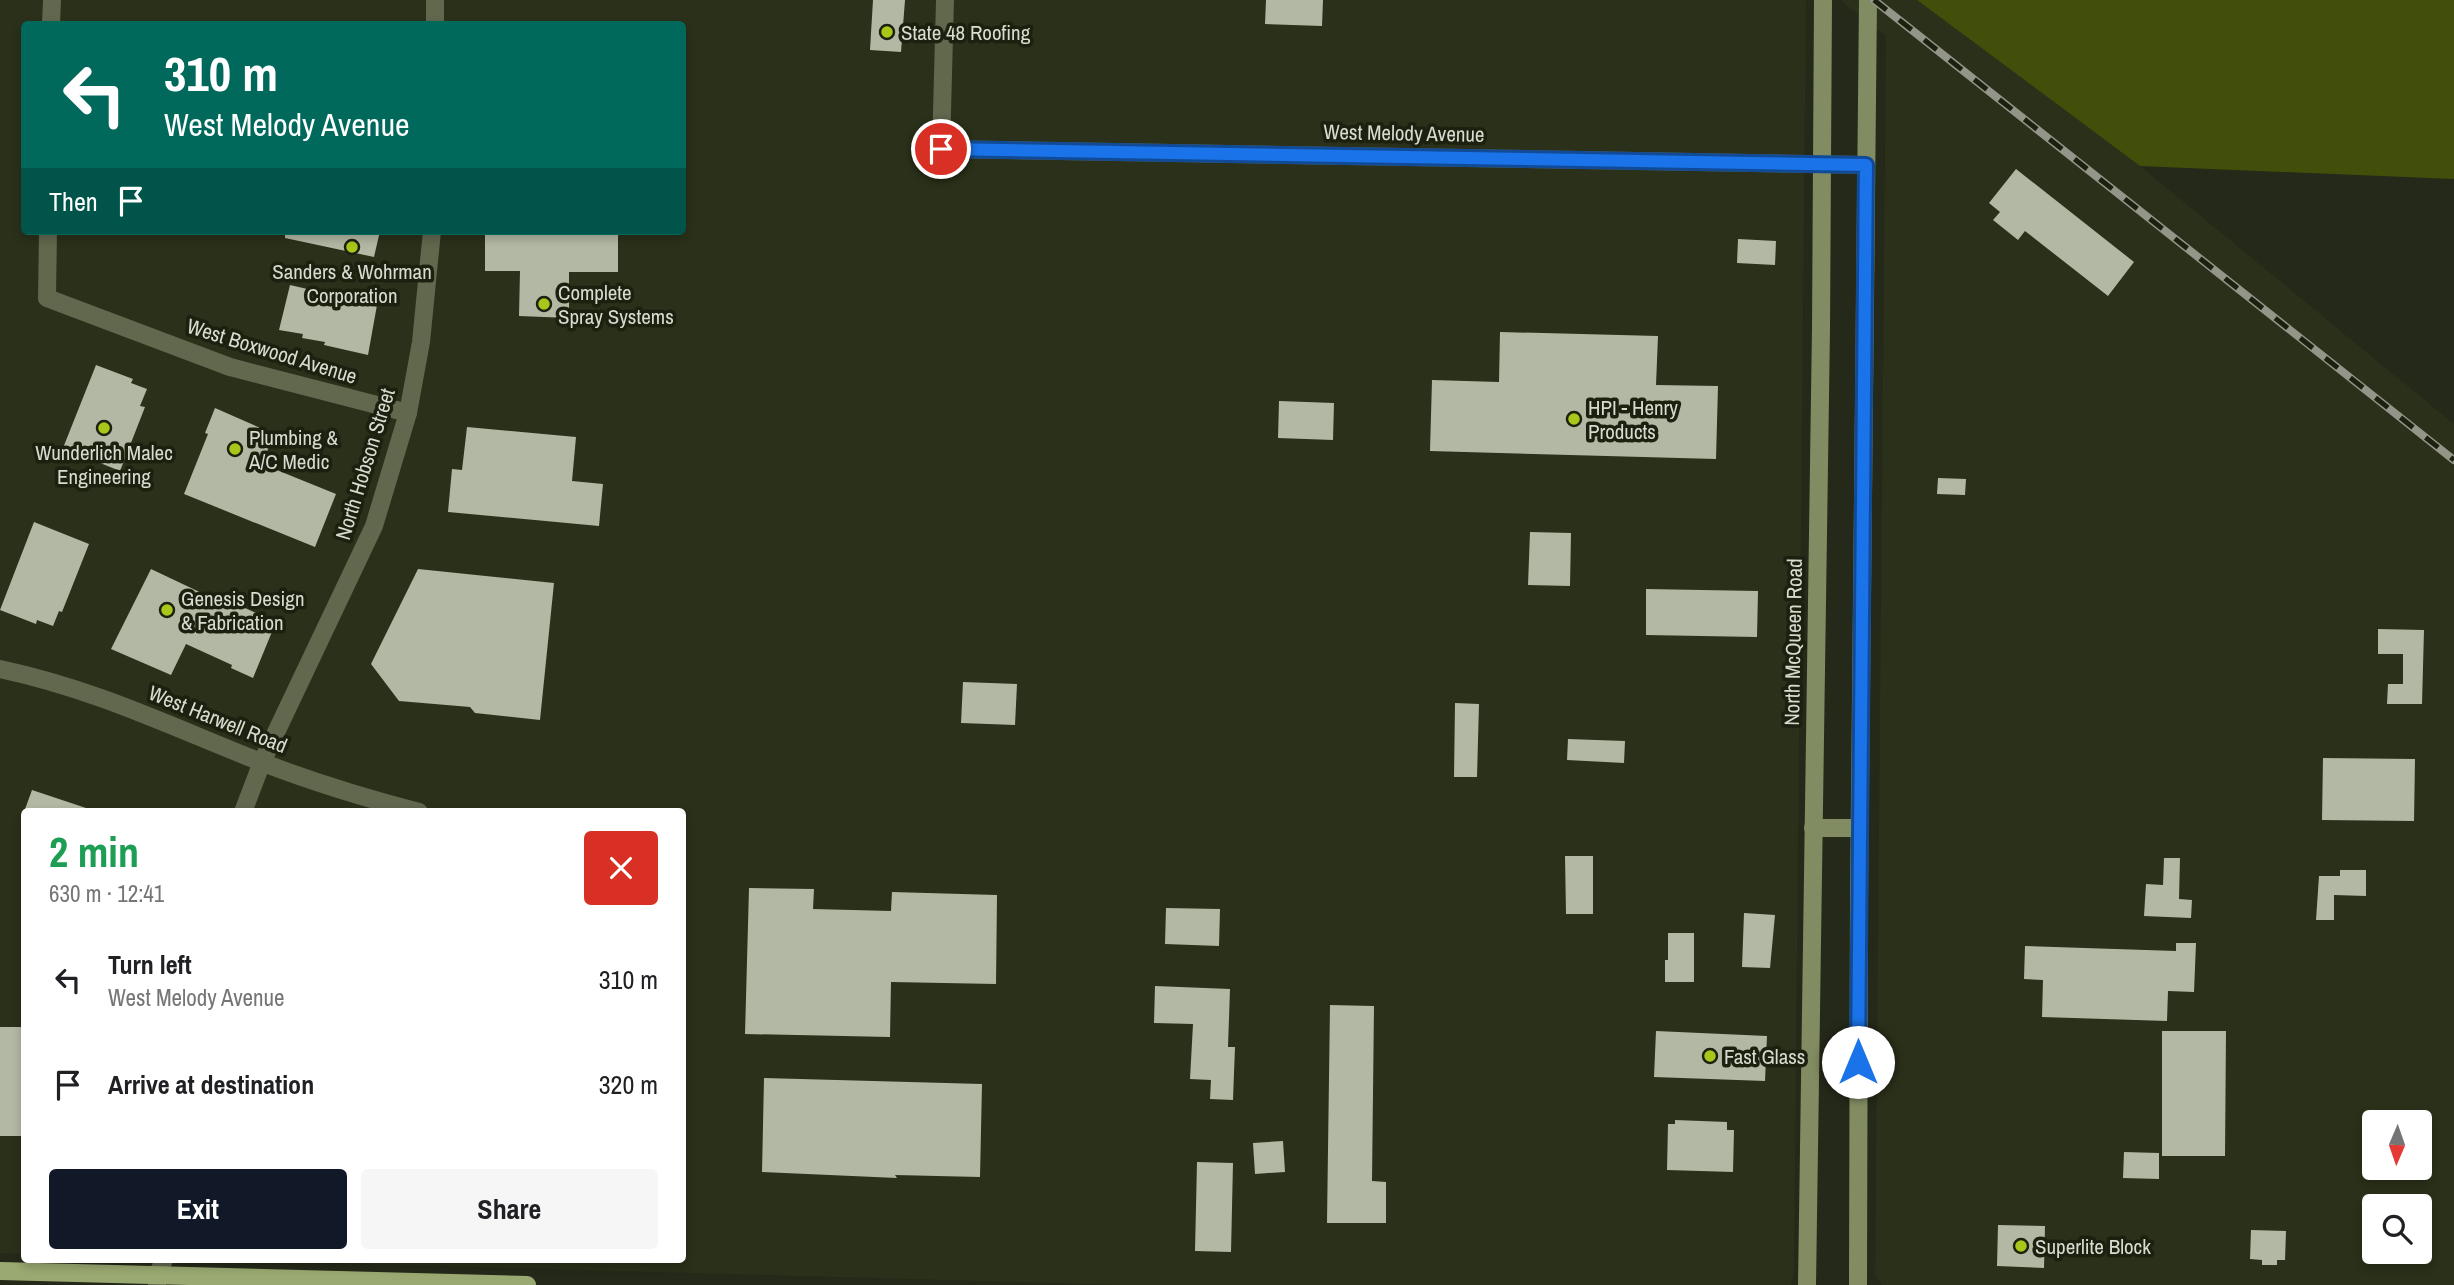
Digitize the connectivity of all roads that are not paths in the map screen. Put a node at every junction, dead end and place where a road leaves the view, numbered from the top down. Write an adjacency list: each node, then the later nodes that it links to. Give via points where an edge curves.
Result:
1 (52, 0): 6 (street)
2 (435, 0): 7 (street)
3 (945, 0): 8 (street, West Melody Avenue, via 941,149)
4 (1823, 0): 8 (main road, North McQueen Road)
5 (1868, 0): 9 (main road)
6 (51, 21)
7 (435, 21)
8 (1822, 163): 9 (street, West Melody Avenue); 17 (main road, North McQueen Road)
9 (1866, 165): 18 (main road)
10 (48, 235): 12 (street, West Boxwood Avenue, via 47,298 230,367)
11 (432, 235): 12 (street, North Hobson Street, via 421,342)
12 (408, 413): 14 (street, North Hobson Street, via 374,526)
13 (0, 670): 14 (street, West Harwell Road, via 47,679 111,700)
14 (262, 762): 15 (street, North Hobson Street); 16 (street, West Harwell Road)
15 (245, 808)
16 (403, 808)
17 (1813, 828): 18 (main road); 22 (main road, North McQueen Road)
18 (1860, 828): 23 (main road)
19 (157, 1270): 20 (main road); 21 (main road)
20 (0, 1271)
21 (527, 1285)
22 (1807, 1285)
23 (1858, 1285)

